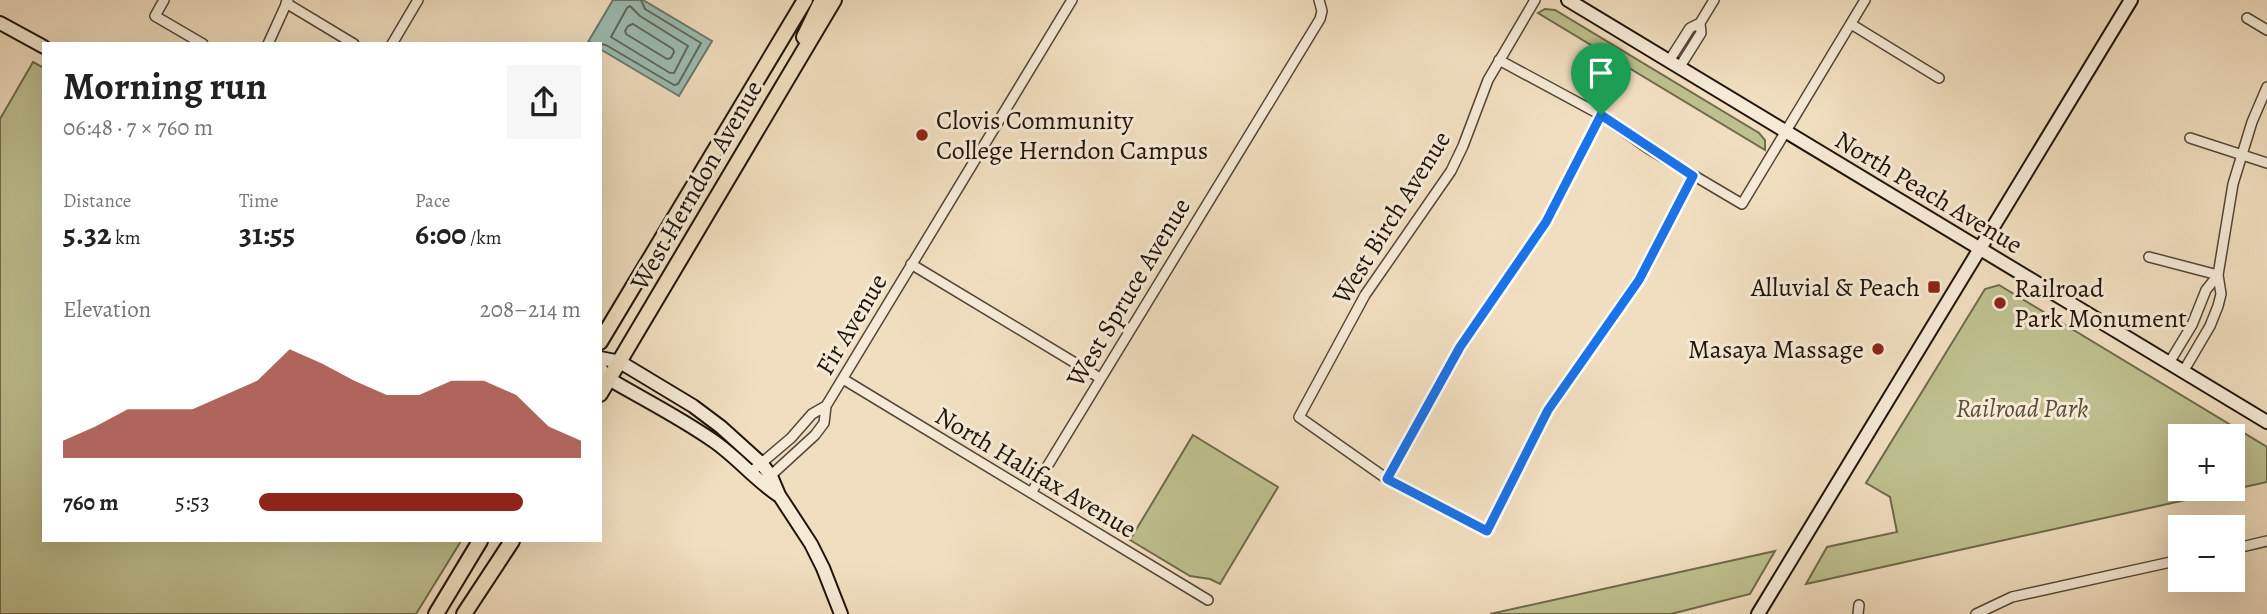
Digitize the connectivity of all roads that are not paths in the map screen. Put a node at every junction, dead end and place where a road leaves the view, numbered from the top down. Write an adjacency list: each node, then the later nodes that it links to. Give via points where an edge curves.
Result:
1 (164, 0): 18 (street, via 155,16)
2 (418, 0): 21 (street)
3 (805, 0): 38 (main road, West Herndon Avenue)
4 (822, 0): 26 (main road)
5 (834, 0): 26 (main road, West Herndon Avenue)
6 (1072, 0): 36 (street, Fir Avenue)
7 (1535, 0): 23 (street, West Birch Avenue)
8 (1568, 0): 24 (street, North Peach Avenue)
9 (1714, 0): 24 (street, via 1700,23 1690,27)
10 (1865, 0): 16 (street)
11 (2131, 0): 34 (street)
12 (287, 1): 19 (street); 20 (street)
13 (1320, 2): 44 (street, West Spruce Avenue, via 1320,19)
14 (2247, 18): 17 (street)
15 (0, 23): 22 (street)
16 (1851, 24): 25 (street); 29 (street)
17 (2267, 30)
18 (200, 42)
19 (269, 42)
20 (351, 42)
21 (393, 42)
22 (42, 46)
23 (1499, 60): 28 (street); 49 (street, West Birch Avenue, via 1451,171 1365,295 1299,418)
24 (1674, 64): 29 (street, North Peach Avenue)
25 (1939, 78)
26 (786, 80): 40 (main road, West Herndon Avenue)
27 (2267, 87): 31 (street)
28 (1601, 115): 33 (street); 49 (street, via 1546,222 1460,347)
29 (1785, 132): 33 (street, via 1742,204); 34 (street, North Peach Avenue)
30 (2190, 138): 31 (street)
31 (2241, 154): 32 (street); 37 (street, via 2226,213)
32 (2267, 163)
33 (1693, 176): 49 (street, via 1639,280 1548,410 1487,531)
34 (1981, 248): 41 (street, North Peach Avenue); 61 (street)
35 (2149, 257): 37 (street)
36 (911, 264): 44 (street); 45 (street, Fir Avenue)
37 (2218, 275): 41 (street); 42 (street, via 2221,294 2215,316)
38 (602, 339)
39 (602, 358): 40 (street)
40 (620, 362): 43 (main road, West Herndon Avenue); 48 (street, via 702,413)
41 (2169, 363): 42 (street, North Peach Avenue)
42 (2183, 372): 47 (street, North Peach Avenue)
43 (605, 374): 48 (street)
44 (1100, 378): 51 (street, West Spruce Avenue)
45 (843, 379): 46 (street, Fir Avenue); 51 (street, North Halifax Avenue)
46 (826, 406): 48 (street, Fir Avenue); 50 (street, Fir Avenue, via 824,422 815,436)
47 (2267, 422)
48 (756, 468): 50 (street)
49 (1387, 479)
50 (766, 480): 60 (street, via 811,544)
51 (1031, 493): 57 (street, North Halifax Avenue)
52 (2267, 541): 55 (street)
53 (479, 542): 58 (main road)
54 (511, 542): 59 (main road)
55 (2245, 546)
56 (2168, 563): 62 (street, via 2012,597)
57 (1208, 600)
58 (436, 614)
59 (464, 614)
60 (841, 614)
61 (1758, 614)
62 (1976, 614)

